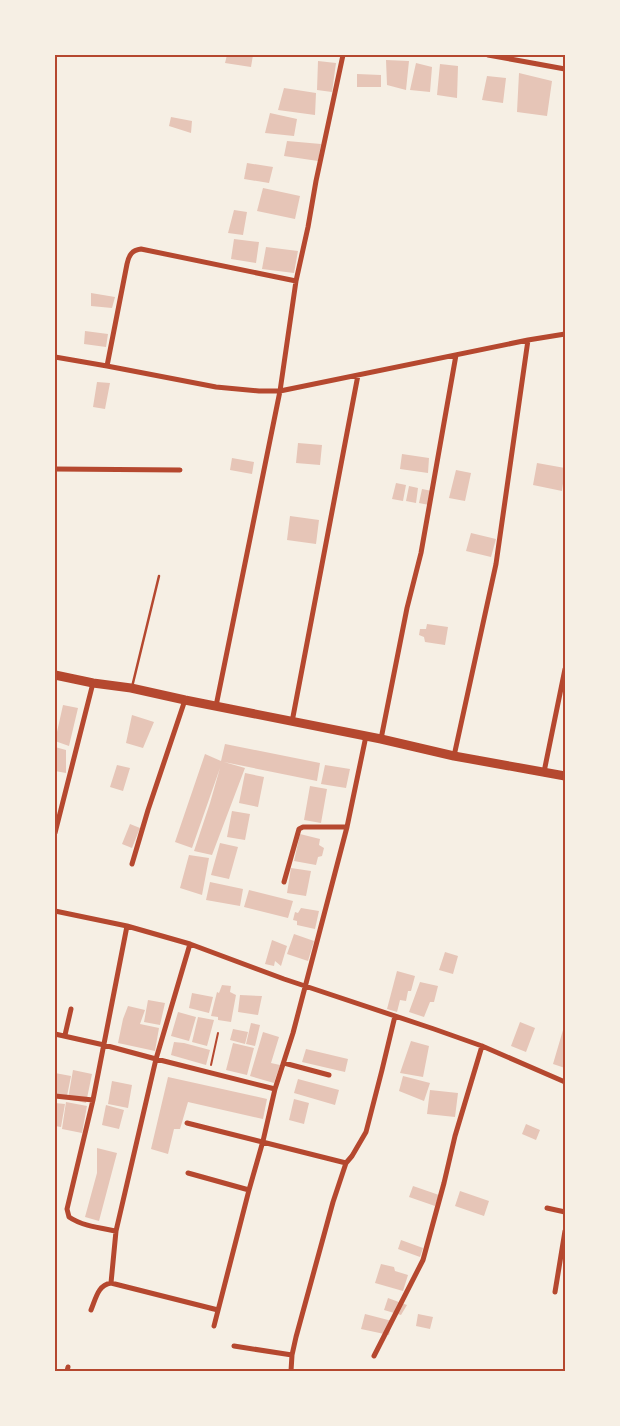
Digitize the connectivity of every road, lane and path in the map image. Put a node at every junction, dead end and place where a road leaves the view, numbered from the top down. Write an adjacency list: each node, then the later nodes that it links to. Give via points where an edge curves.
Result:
1 (343, 55): 4 (street)
2 (488, 55): 3 (street)
3 (565, 69)
4 (296, 282): 9 (street, via 134,250 128,258); 11 (street)
5 (565, 334): 6 (street)
6 (528, 340): 7 (street); 24 (street, via 496,564)
7 (456, 355): 10 (street); 23 (street, via 421,553)
8 (55, 357): 9 (street)
9 (107, 366): 11 (street, via 216,386)
10 (358, 375): 11 (street); 21 (street)
11 (280, 391): 20 (street)
12 (55, 469): 13 (street)
13 (180, 470)
14 (159, 576): 18 (lane)
15 (565, 669): 25 (street)
16 (55, 675): 17 (highway)
17 (93, 683): 18 (highway); 28 (street)
18 (131, 688): 19 (highway)
19 (185, 700): 20 (highway); 29 (street)
20 (216, 706): 21 (highway)
21 (292, 722): 22 (highway)
22 (366, 736): 23 (highway); 27 (street)
23 (381, 739): 24 (highway)
24 (454, 756): 25 (highway)
25 (544, 772): 26 (highway)
26 (565, 776)
27 (347, 827): 30 (street, via 299,829); 34 (street)
28 (55, 833)
29 (132, 864)
30 (284, 882)
31 (55, 911): 32 (street)
32 (127, 926): 33 (street); 40 (street)
33 (190, 944): 34 (street); 42 (street)
34 (305, 986): 36 (street); 43 (street)
35 (71, 1009): 39 (street)
36 (395, 1016): 41 (street); 52 (street, via 366,1132)
37 (218, 1033): 44 (path)
38 (55, 1034): 39 (street)
39 (65, 1035): 40 (street)
40 (104, 1045): 42 (street); 49 (street)
41 (482, 1046): 46 (street); 66 (street, via 454,1136 423,1260)
42 (156, 1059): 44 (street); 57 (street)
43 (284, 1063): 45 (street); 47 (street)
44 (209, 1072): 47 (street)
45 (329, 1075)
46 (565, 1082)
47 (275, 1089): 51 (street)
48 (55, 1096): 49 (street)
49 (93, 1100): 57 (street, via 67,1209 73,1220)
50 (187, 1123): 51 (street)
51 (263, 1141): 52 (street); 54 (street)
52 (346, 1163): 65 (street)
53 (188, 1173): 54 (street)
54 (248, 1190): 62 (street)
55 (547, 1208): 56 (street)
56 (565, 1212)
57 (116, 1231): 59 (street)
58 (565, 1231): 60 (street)
59 (111, 1282): 61 (street, via 100,1288); 62 (street)
60 (555, 1292)
61 (91, 1310)
62 (218, 1310): 63 (street)
63 (214, 1326)
64 (234, 1346): 65 (street)
65 (292, 1355): 67 (street)
66 (374, 1356)
67 (291, 1371)

